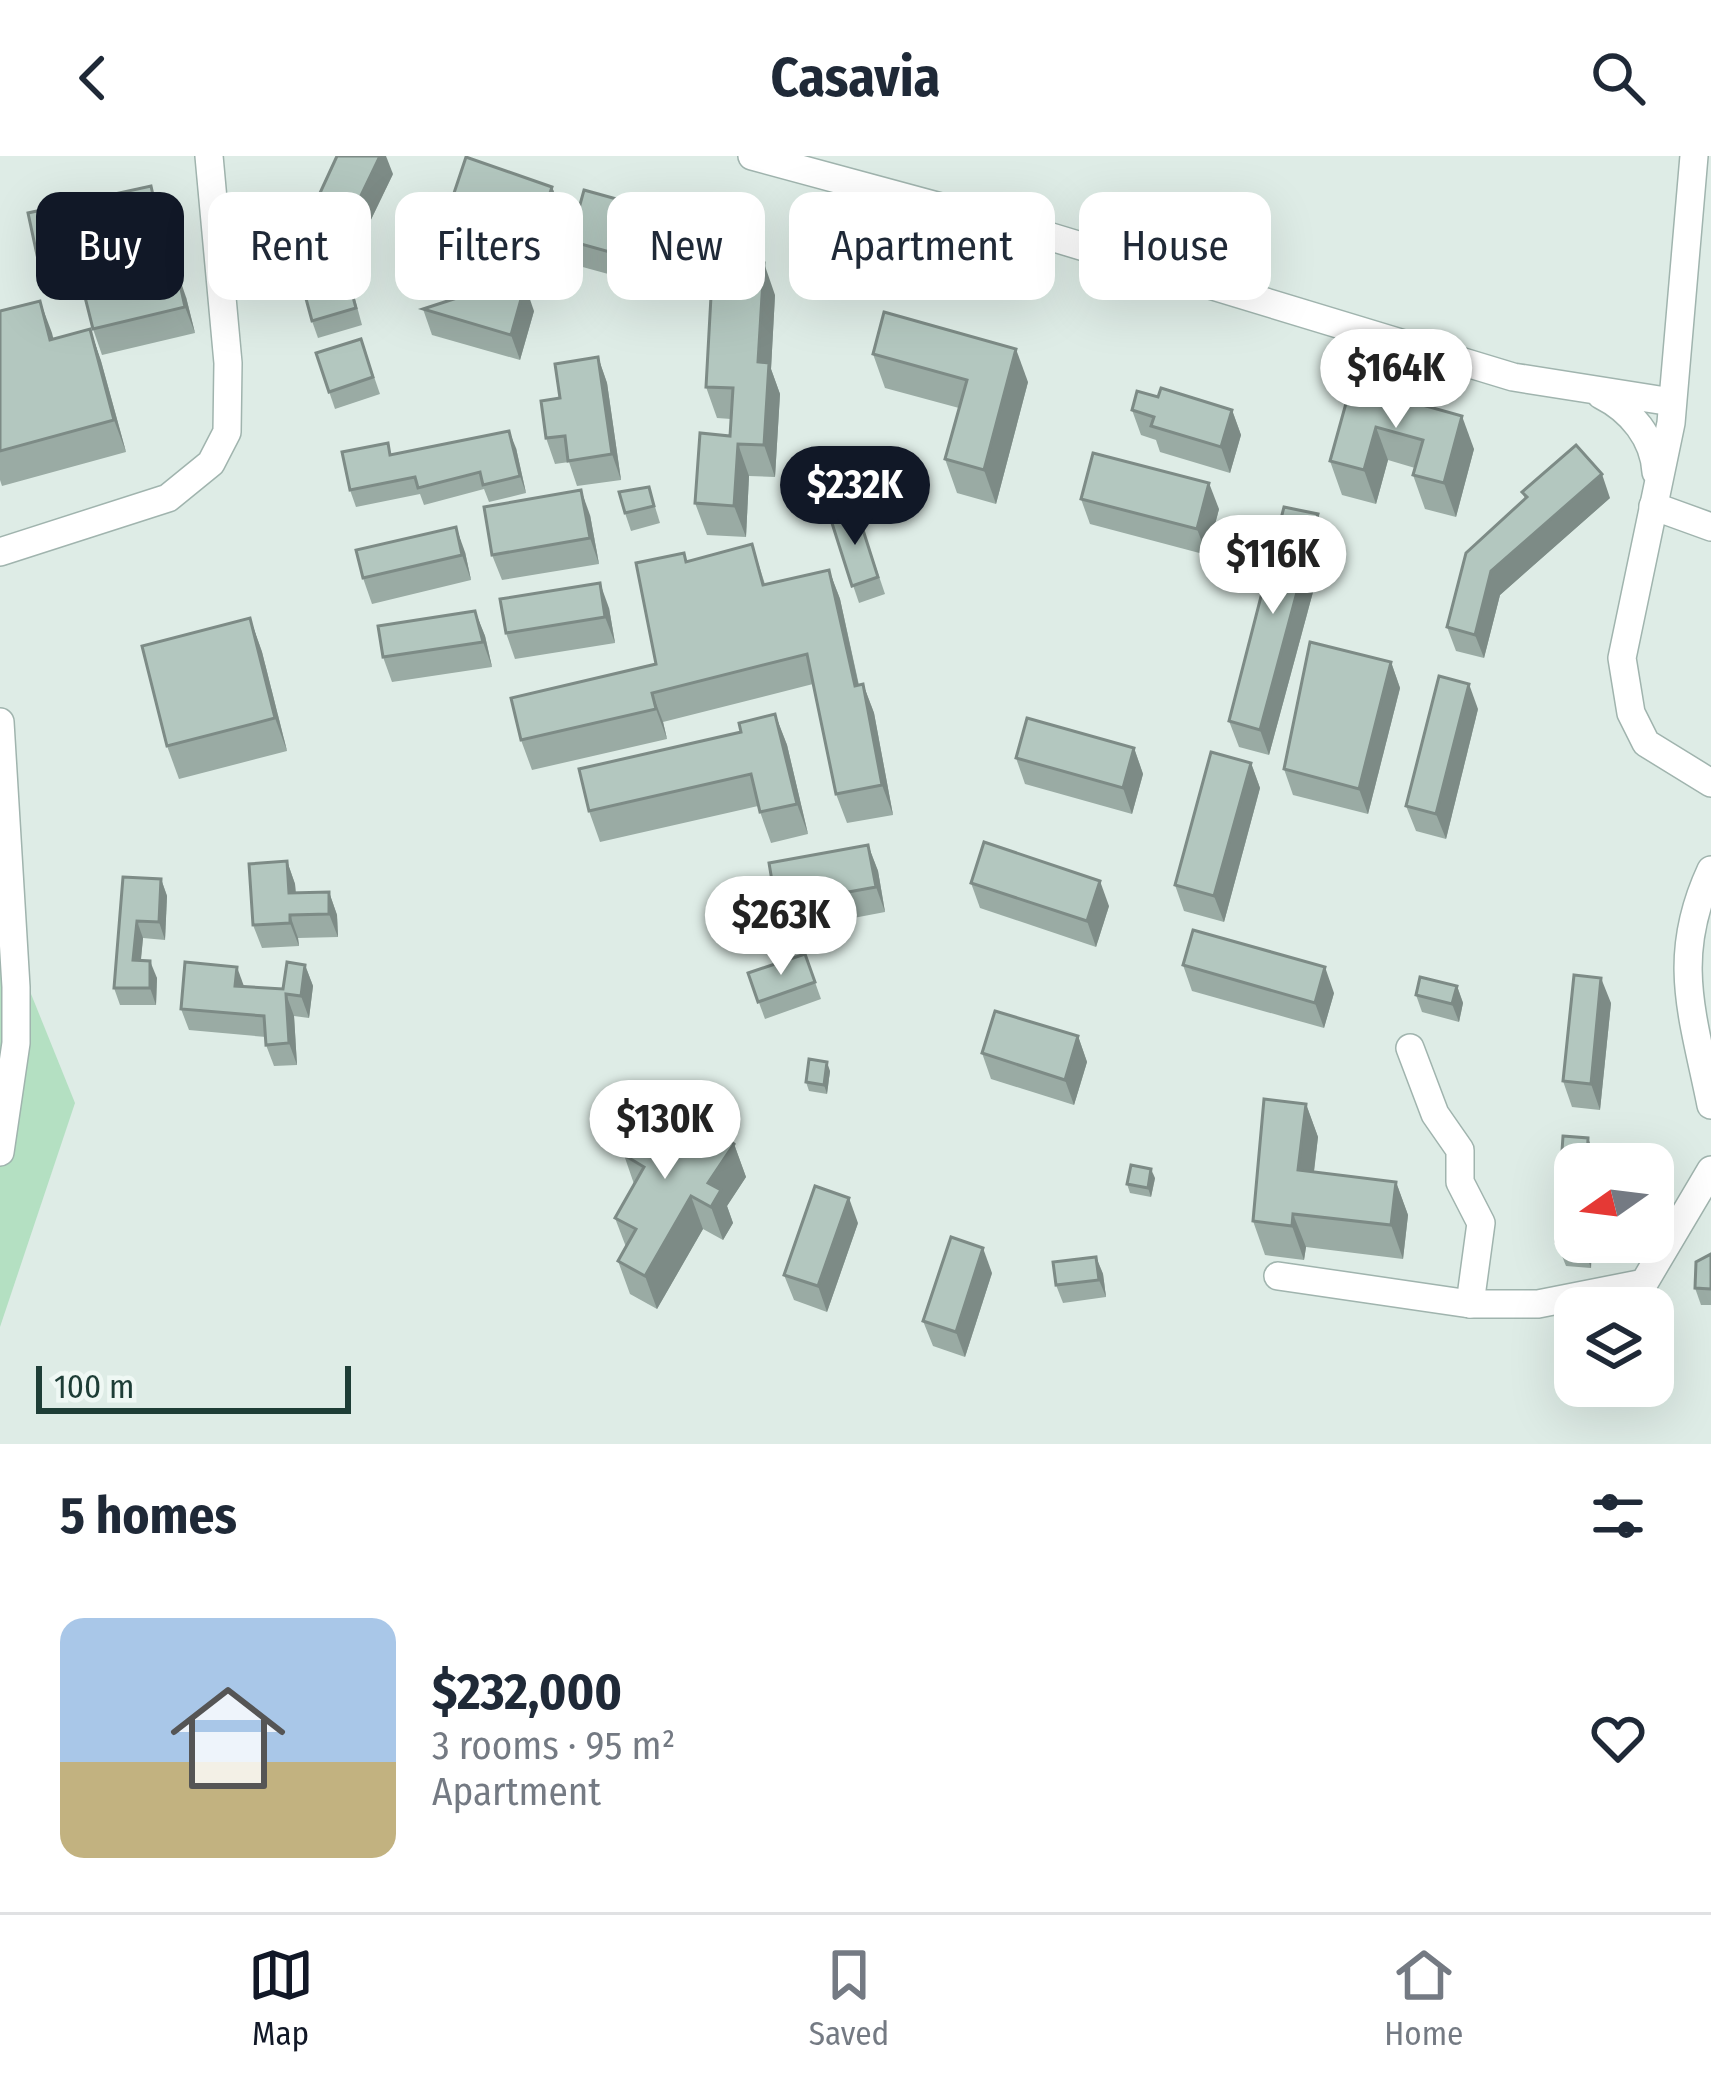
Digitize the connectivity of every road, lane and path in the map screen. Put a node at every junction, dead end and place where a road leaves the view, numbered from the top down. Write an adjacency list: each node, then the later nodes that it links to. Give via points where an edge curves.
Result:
1 (209, 156): 8 (street, via 229,363 227,432 211,463 168,498)
2 (752, 156): 4 (street, via 1513,377)
3 (1694, 156): 5 (street)
4 (1581, 387): 5 (street); 6 (street, via 1629,413 1655,460)
5 (1672, 402): 6 (street)
6 (1655, 497): 7 (street); 10 (street, via 1622,658 1631,712 1646,742)
7 (1711, 527)
8 (0, 552)
9 (0, 722): 14 (street, via 16,1006)
10 (1711, 783)
11 (1711, 870): 13 (street, via 1685,939)
12 (1410, 1048): 17 (street, via 1460,1150 1460,1182 1481,1223)
13 (1711, 1106)
14 (0, 1152)
15 (1711, 1171): 17 (street, via 1644,1282 1538,1304)
16 (1278, 1276): 17 (street)
17 (1470, 1304)

